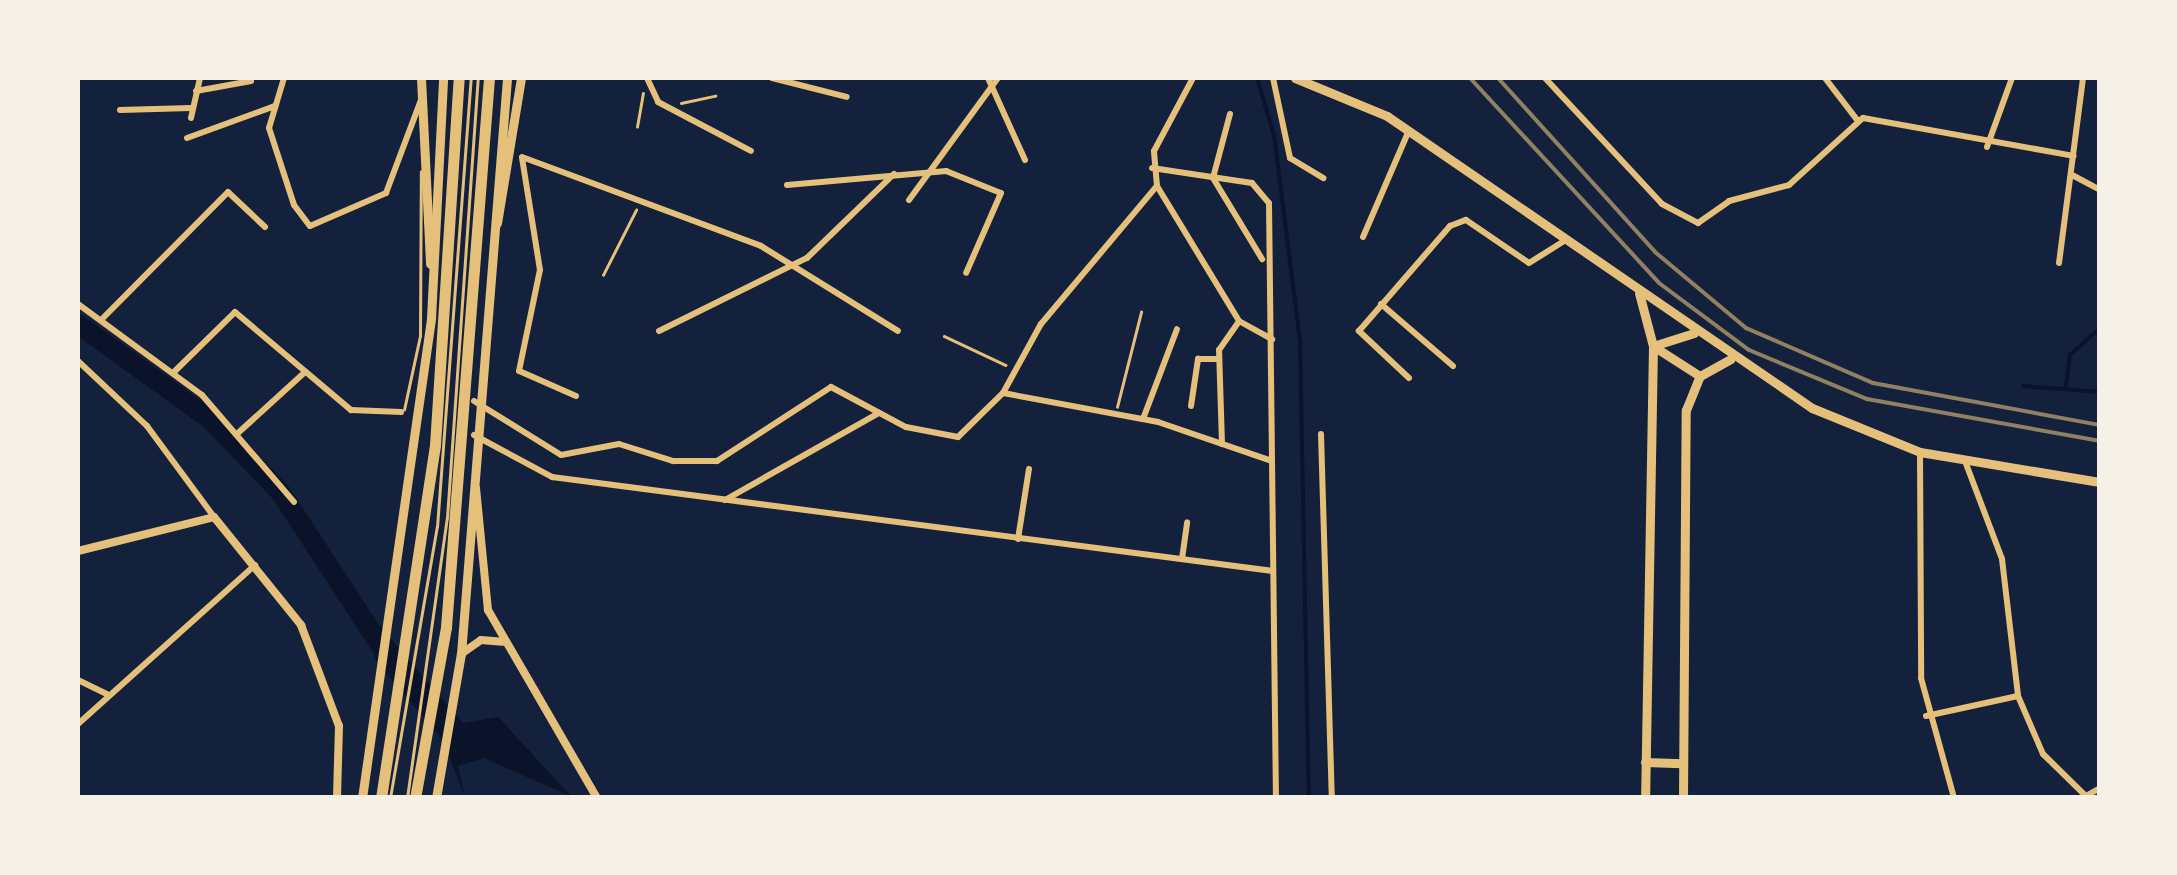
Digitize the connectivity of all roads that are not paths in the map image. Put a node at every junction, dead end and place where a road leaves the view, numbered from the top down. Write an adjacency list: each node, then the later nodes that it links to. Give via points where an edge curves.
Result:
1 (200, 78): 22 (street)
2 (284, 78): 25 (street)
3 (421, 78): 24 (main road)
4 (442, 78): 56 (main road)
5 (460, 78): 102 (highway, via 435,445)
6 (471, 78): 102 (lane, via 438,527)
7 (478, 78): 111 (lane)
8 (489, 78): 111 (highway, via 440,668)
9 (506, 78): 50 (main road)
10 (521, 78): 50 (main road)
11 (647, 78): 34 (street, via 647,90)
12 (772, 78): 23 (street)
13 (1193, 78): 38 (street)
14 (1274, 78): 43 (street, via 1290,158)
15 (1295, 78): 31 (main road)
16 (1546, 78): 30 (street, via 1662,204 1705,220 1729,201 1788,185)
17 (1826, 78): 30 (street)
18 (2012, 78): 33 (street)
19 (2083, 78): 36 (street)
20 (994, 79): 37 (street); 39 (street)
21 (251, 81): 22 (street)
22 (196, 91): 26 (street)
23 (848, 97)
24 (422, 99): 25 (street, via 386,193 304,223 272,138); 35 (main road)
25 (276, 106): 32 (street)
26 (190, 108): 27 (street); 29 (street)
27 (120, 110)
28 (1230, 114): 42 (street)
29 (191, 118)
30 (1858, 121): 33 (street)
31 (1408, 130): 49 (street); 51 (main road)
32 (187, 138)
33 (1987, 147): 36 (street)
34 (751, 151)
35 (426, 156): 56 (main road); 80 (lane, via 415,214 420,336)
36 (2074, 156): 41 (street)
37 (1025, 160)
38 (1152, 168): 42 (street); 45 (street)
39 (927, 171): 40 (street); 47 (street); 55 (street, via 1000,193)
40 (894, 174): 44 (street); 54 (street)
41 (2073, 175): 46 (street); 53 (street)
42 (1213, 178): 52 (street); 66 (street, via 1260,188 1274,240)
43 (1324, 178)
44 (787, 185)
45 (1157, 186): 61 (street); 76 (street, via 1041,324)
46 (2100, 190)
47 (909, 200)
48 (265, 227): 60 (street, via 228,192)
49 (1364, 236)
50 (492, 240): 78 (main road)
51 (1562, 242): 57 (main road); 59 (street, via 1530,263 1456,221)
52 (1262, 259)
53 (2059, 264)
54 (791, 268): 63 (street); 64 (street); 77 (street, via 761,246 522,156 540,270 519,371)
55 (966, 273)
56 (433, 293): 117 (main road)
57 (1639, 293): 65 (main road); 67 (main road)
58 (78, 304): 60 (street)
59 (1380, 304): 71 (street); 75 (street, via 1358,335)
60 (103, 318): 72 (street)
61 (1239, 321): 66 (street); 68 (street)
62 (1177, 329): 82 (street)
63 (898, 331)
64 (659, 332)
65 (1694, 333): 67 (main road); 69 (main road)
66 (1272, 340): 88 (street)
67 (1653, 346): 74 (main road); 112 (main road)
68 (1219, 359): 79 (street, via 1198,359); 86 (street)
69 (1731, 359): 74 (main road); 87 (main road, via 1812,408)
70 (78, 361): 95 (street, via 147,426)
71 (1454, 366)
72 (175, 371): 73 (street, via 238,314); 83 (street)
73 (305, 372): 80 (street, via 354,412); 83 (street)
74 (1700, 376): 113 (main road, via 1683,448)
75 (1409, 378)
76 (1003, 393): 81 (street, via 958,437); 82 (street)
77 (576, 396)
78 (474, 402): 81 (street, via 544,452 619,444 696,464 743,449 831,388); 85 (main road)
79 (1191, 406)
80 (401, 412)
81 (879, 413): 93 (street)
82 (1143, 419): 86 (street)
83 (238, 433): 94 (street)
84 (1321, 434): 125 (street)
85 (474, 435): 91 (main road); 93 (street, via 552,477)
86 (1222, 444): 88 (street)
87 (1920, 452): 89 (main road); 108 (street)
88 (1272, 461): 101 (street)
89 (1965, 461): 92 (main road); 107 (street, via 2002,559)
90 (1029, 469): 97 (street)
91 (472, 474): 103 (street, via 481,588); 104 (main road)
92 (2100, 482)
93 (724, 500): 97 (street)
94 (294, 502)
95 (214, 518): 98 (street); 100 (street)
96 (1187, 522): 99 (street)
97 (1018, 539): 99 (street)
98 (78, 551)
99 (1182, 558): 101 (street)
100 (256, 564): 106 (street); 116 (street, via 301,625 327,686 342,749)
101 (1274, 572): 124 (street)
102 (414, 639): 110 (highway)
103 (502, 642): 104 (street, via 480,640); 123 (street)
104 (460, 654): 122 (main road)
105 (78, 680): 106 (street)
106 (107, 694): 109 (street)
107 (2018, 696): 108 (street); 115 (street, via 2043,754)
108 (1926, 716): 128 (street)
109 (78, 724)
110 (396, 740): 118 (highway); 119 (lane)
111 (421, 755): 120 (lane); 121 (highway)
112 (1645, 762): 113 (main road); 126 (main road)
113 (1682, 763): 127 (main road)
114 (2100, 788): 115 (street)
115 (2086, 797)
116 (338, 798)
117 (362, 798)
118 (381, 798)
119 (390, 798)
120 (407, 798)
121 (415, 798)
122 (436, 798)
123 (597, 798)
124 (1276, 798)
125 (1332, 798)
126 (1645, 798)
127 (1683, 798)
128 (1954, 798)

